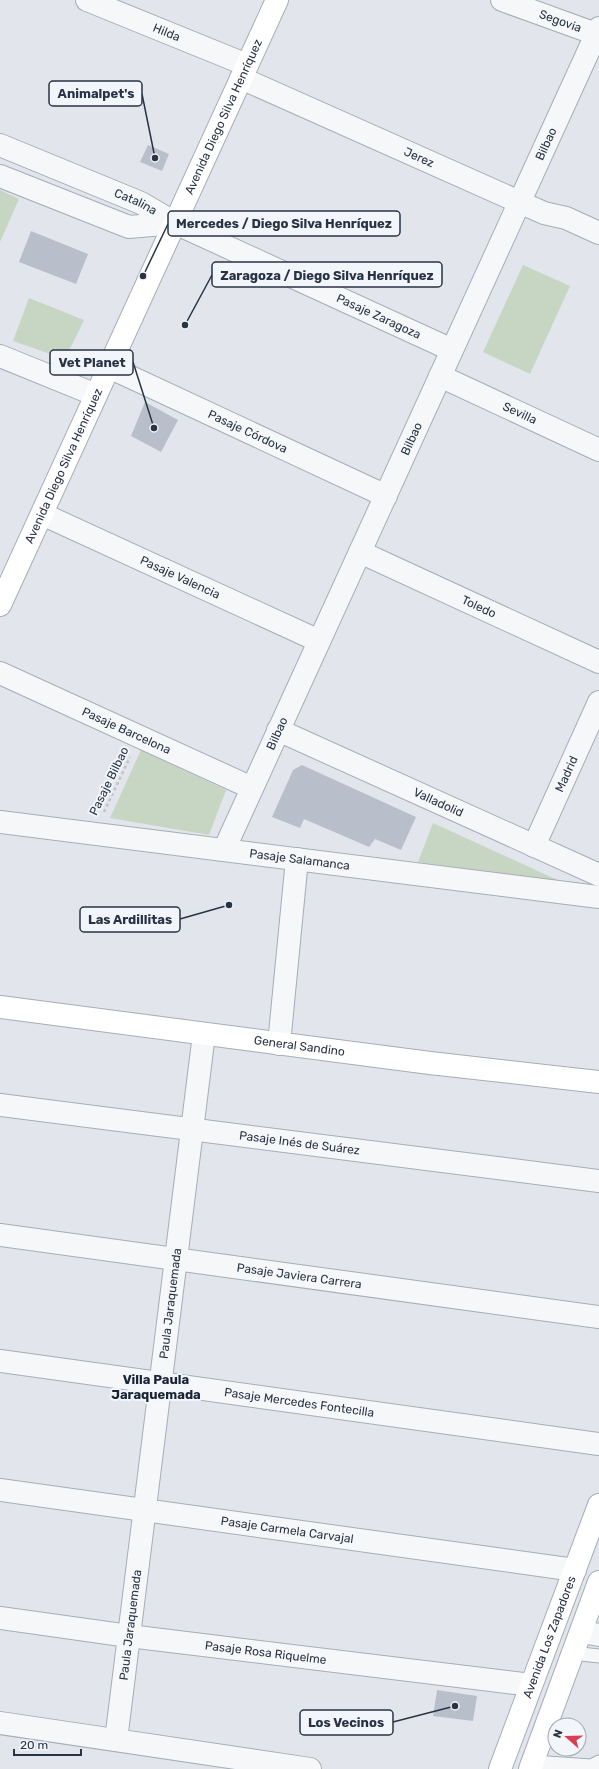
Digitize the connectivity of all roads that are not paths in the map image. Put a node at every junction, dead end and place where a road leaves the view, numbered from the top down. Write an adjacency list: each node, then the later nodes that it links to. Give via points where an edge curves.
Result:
1 (87, 0): 5 (street, Hilda)
2 (277, 0): 5 (main road, Avenida Diego Silva Henríquez)
3 (502, 0): 4 (street, Segovia)
4 (598, 31): 10 (street, Bilbao)
5 (244, 71): 10 (street, Jerez); 11 (main road, Avenida Diego Silva Henríquez)
6 (0, 146): 7 (street, Catalina)
7 (45, 164): 9 (street); 11 (street, Catalina, via 141,203)
8 (0, 176): 9 (street, Catalina)
9 (34, 190): 11 (street, Catalina, via 129,227)
10 (519, 202): 12 (street, Jerez, via 544,213 566,218); 13 (street, Bilbao)
11 (175, 223): 13 (street, Pasaje Zaragoza); 15 (main road, Avenida Diego Silva Henríquez)
12 (599, 233)
13 (452, 350): 16 (street, Bilbao)
14 (0, 356): 17 (street)
15 (109, 367): 17 (main road, Avenida Diego Silva Henríquez); 19 (street, Pasaje Córdova)
16 (440, 376): 18 (street, Sevilla); 19 (street, Bilbao)
17 (96, 395): 20 (main road, Avenida Diego Silva Henríquez)
18 (599, 450)
19 (386, 496): 21 (street, Bilbao)
20 (42, 514): 22 (main road, Avenida Diego Silva Henríquez); 23 (street, Pasaje Valencia)
21 (360, 552): 23 (street, Bilbao); 24 (street, Toledo)
22 (0, 605)
23 (319, 641): 27 (street, Bilbao)
24 (599, 662)
25 (0, 673): 28 (street, Pasaje Barcelona)
26 (599, 702): 30 (street, Madrid)
27 (278, 730): 28 (street, Bilbao); 30 (street, Valladolid)
28 (252, 788): 31 (street, Bilbao)
29 (0, 822): 31 (street, Pasaje Salamanca)
30 (534, 846): 33 (street, Valladolid)
31 (224, 850): 32 (street, Pasaje Salamanca)
32 (297, 859): 34 (street, Pasaje Salamanca); 37 (street)
33 (599, 875)
34 (599, 897)
35 (0, 1007): 36 (main road, General Sandino)
36 (204, 1034): 37 (main road, General Sandino); 40 (street, Paula Jaraquemada)
37 (279, 1044): 38 (main road, General Sandino)
38 (599, 1082)
39 (0, 1105): 40 (street, Pasaje Inés de Suárez)
40 (192, 1129): 41 (street, Pasaje Inés de Suárez); 43 (street, Paula Jaraquemada)
41 (599, 1181)
42 (0, 1235): 43 (street, Pasaje Javiera Carrera)
43 (176, 1259): 44 (street, Pasaje Javiera Carrera); 46 (street, Paula Jaraquemada)
44 (599, 1317)
45 (0, 1361): 46 (street, Pasaje Mercedes Fontecilla)
46 (160, 1383): 47 (street, Pasaje Mercedes Fontecilla); 50 (street, Paula Jaraquemada)
47 (599, 1444)
48 (0, 1490): 50 (street, Pasaje Carmela Carvajal)
49 (599, 1505): 51 (main road, Avenida Los Zapadores)
50 (144, 1510): 51 (street, Pasaje Carmela Carvajal); 55 (street, Paula Jaraquemada)
51 (575, 1570): 58 (main road, Avenida Los Zapadores)
52 (599, 1582): 54 (main road)
53 (0, 1618): 55 (street, Pasaje Rosa Riquelme)
54 (590, 1633): 56 (main road)
55 (129, 1636): 58 (street, Pasaje Rosa Riquelme); 60 (street, Paula Jaraquemada)
56 (573, 1653): 57 (lane); 62 (main road)
57 (599, 1656)
58 (531, 1685): 64 (main road, Avenida Los Zapadores)
59 (0, 1723): 60 (street)
60 (116, 1740): 63 (street)
61 (599, 1762): 62 (lane, via 591,1766)
62 (531, 1765)
63 (310, 1769)
64 (500, 1769)

